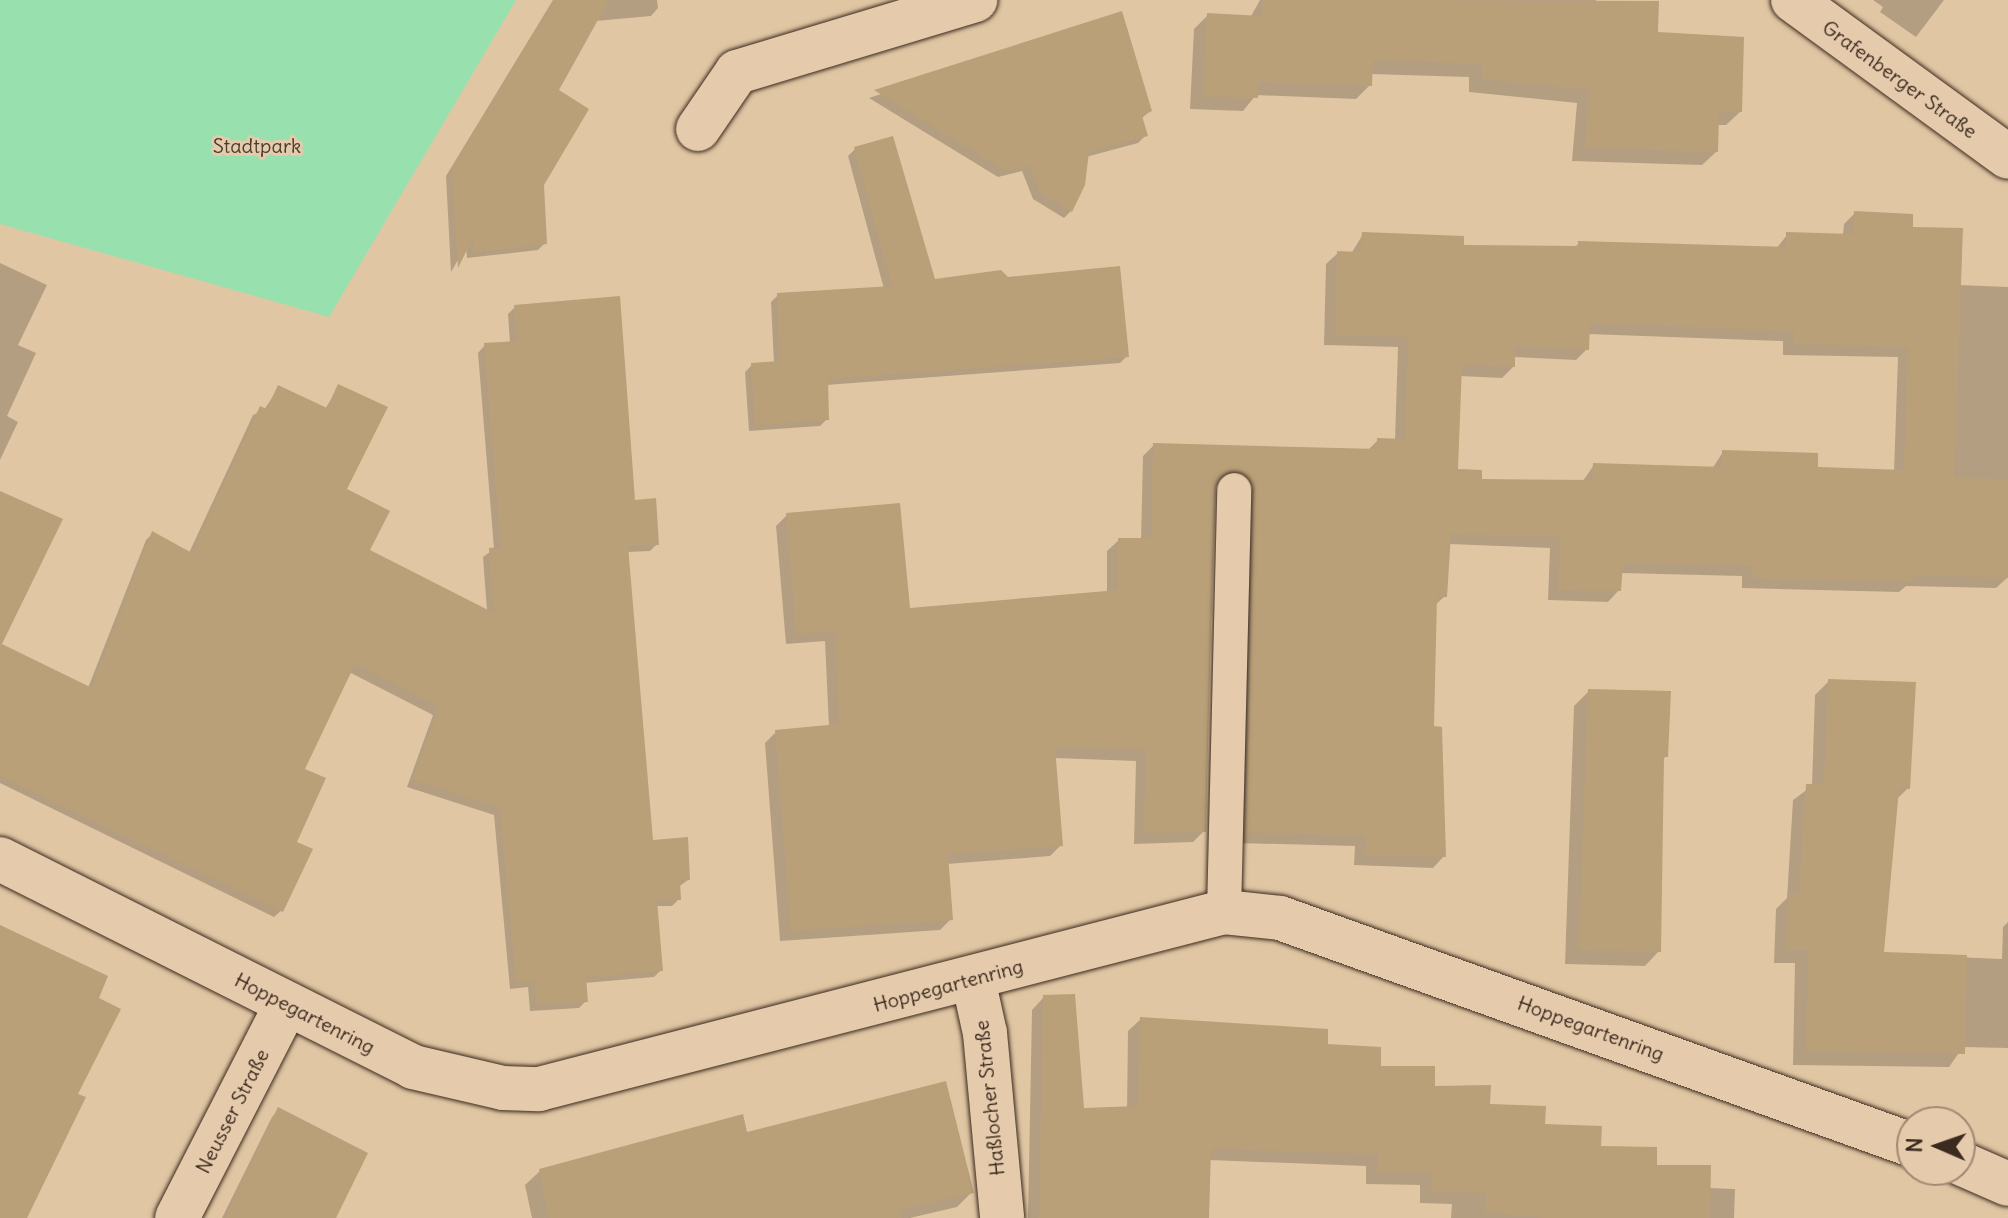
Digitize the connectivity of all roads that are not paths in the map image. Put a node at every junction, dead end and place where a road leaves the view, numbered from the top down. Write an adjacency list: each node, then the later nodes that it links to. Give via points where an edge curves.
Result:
1 (975, 0): 3 (street, via 737,72)
2 (1793, 0): 4 (street, Grafenberger Straße)
3 (698, 129)
4 (2008, 157)
5 (1234, 490): 7 (lane)
6 (0, 859): 9 (street, Hoppegartenring)
7 (1224, 912): 8 (street, Hoppegartenring); 10 (street, Hoppegartenring, via 1280,918)
8 (973, 979): 9 (street, Hoppegartenring, via 539,1089 474,1084 413,1067); 14 (street, Haßlocher Straße, via 985,1033)
9 (286, 1005): 13 (street, Neusser Straße)
10 (1896, 1139)
11 (1976, 1170): 12 (street)
12 (2008, 1184)
13 (177, 1218)
14 (1002, 1218)

